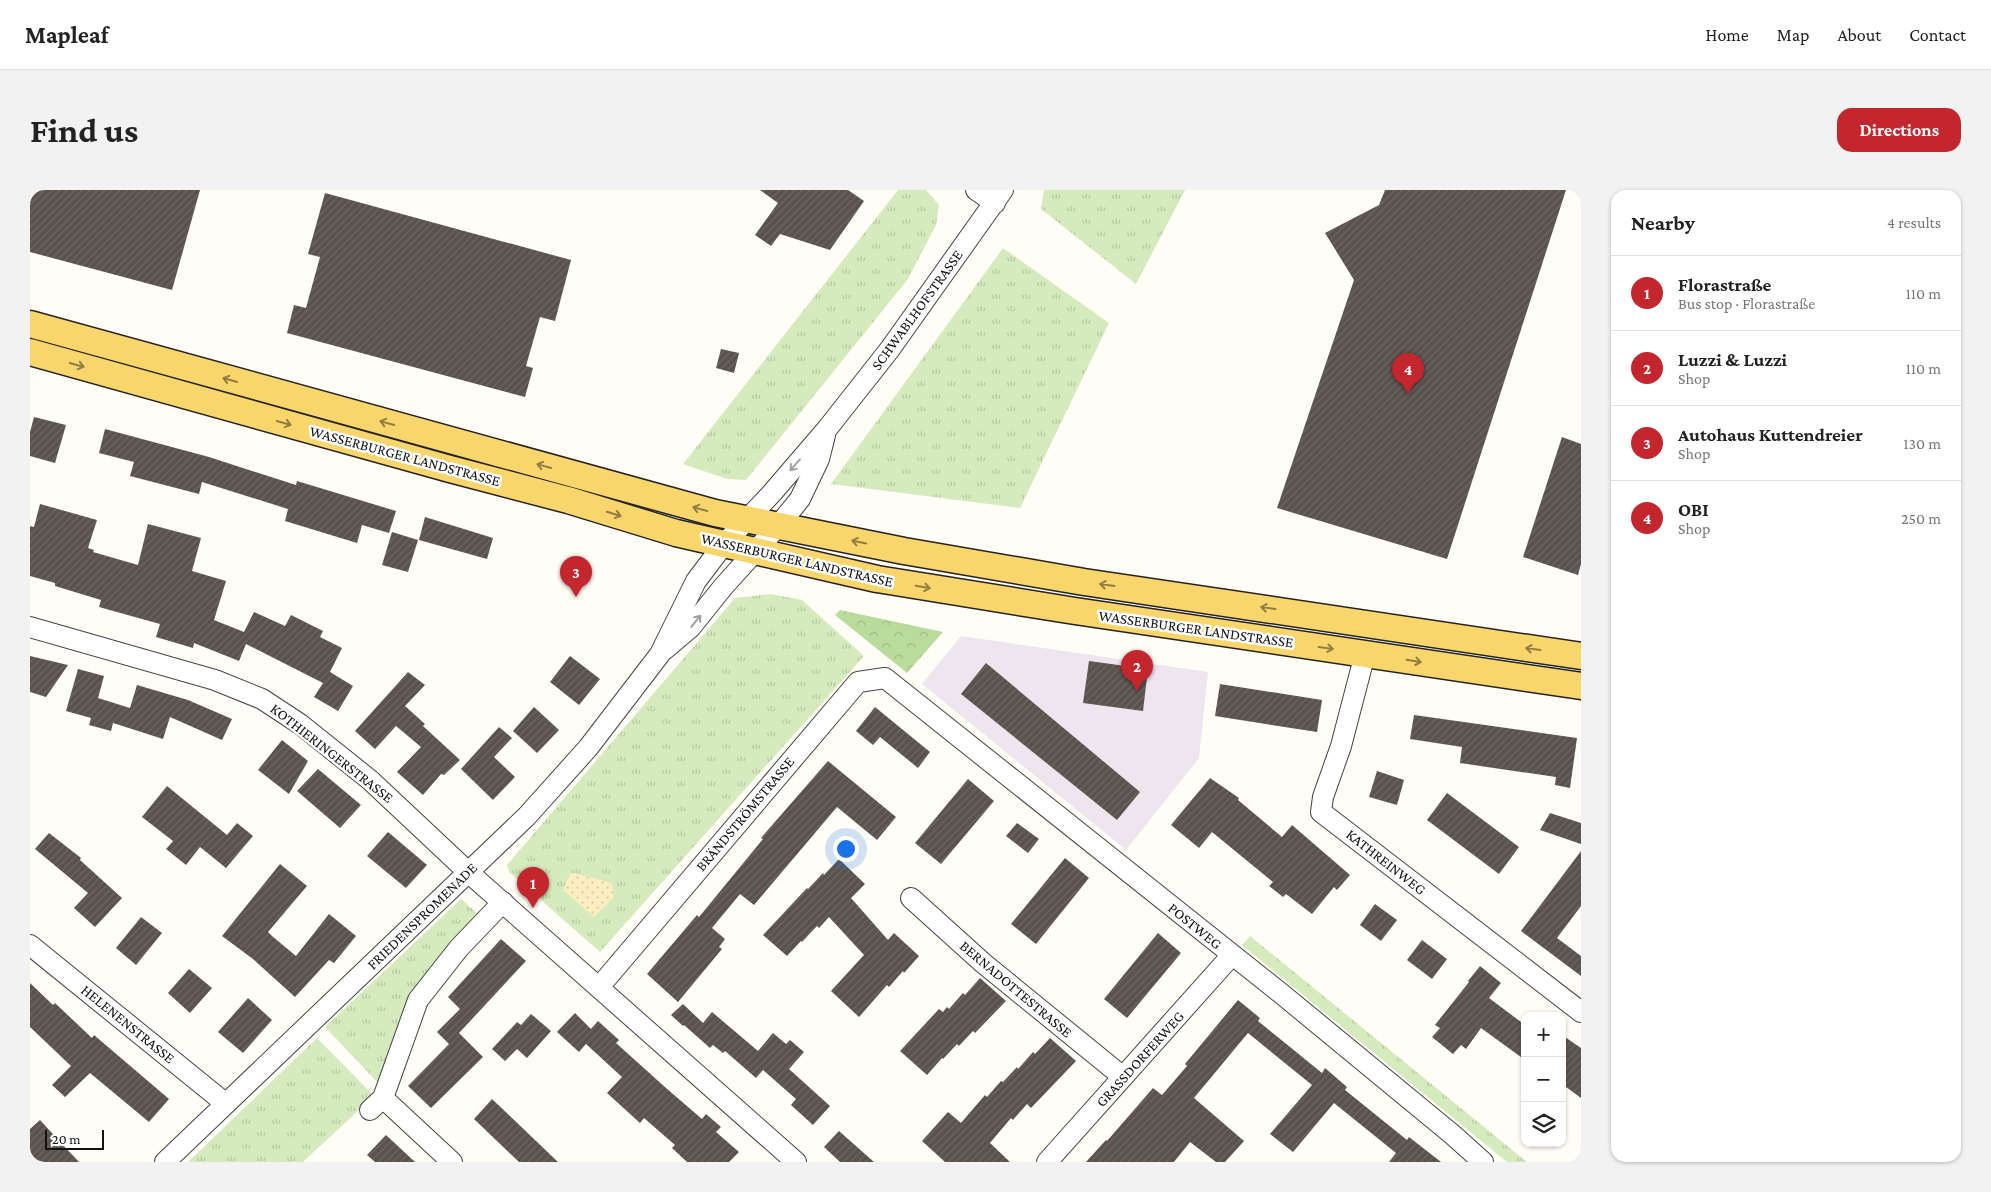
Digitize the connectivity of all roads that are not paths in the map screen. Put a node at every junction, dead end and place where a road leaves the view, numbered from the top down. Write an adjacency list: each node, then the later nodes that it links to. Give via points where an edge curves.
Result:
1 (976, 190): 2 (street)
2 (999, 196): 5 (street, SCHWABLHOFSTRASSE, via 890,349)
3 (30, 324): 6 (main road, WASSERBURGER LANDSTRASSE, one-way to 3)
4 (30, 352): 8 (main road, WASSERBURGER LANDSTRASSE, one-way to 8)
5 (827, 428): 6 (street, SCHWABLHOFSTRASSE, one-way to 6); 7 (street, SCHWABLHOFSTRASSE, via 819,458 800,499)
6 (748, 520): 7 (main road, WASSERBURGER LANDSTRASSE); 8 (street, FRIEDENSPROMENADE)
7 (778, 526): 9 (street, FRIEDENSPROMENADE); 13 (main road, WASSERBURGER LANDSTRASSE, one-way to 7, via 1084,582 904,552)
8 (724, 544): 9 (main road, WASSERBURGER LANDSTRASSE); 11 (street, FRIEDENSPROMENADE, via 696,581)
9 (755, 551): 11 (street, FRIEDENSPROMENADE, one-way to 9, via 691,627); 12 (main road, WASSERBURGER LANDSTRASSE, one-way to 12, via 877,579 976,596)
10 (30, 627): 16 (street, KOTHIERINGERSTRASSE, via 215,680 262,699 300,724 370,780)
11 (660, 654): 16 (street, FRIEDENSPROMENADE, via 588,748 527,816)
12 (1365, 654): 14 (main road, WASSERBURGER LANDSTRASSE, one-way to 14); 22 (street, KATHREINWEG, via 1321,812)
13 (1581, 656)
14 (1581, 686)
15 (905, 693): 20 (street, POSTWEG); 21 (street, BRÄNDSTRÖMSTRASSE, via 885,678 858,682)
16 (468, 872): 18 (street, KOTHIERINGERSTRASSE); 24 (street, FRIEDENSPROMENADE)
17 (911, 898): 23 (street, BERNADOTTESTRASSE, via 983,963)
18 (504, 902): 21 (street, KOTHIERINGERSTRASSE); 26 (street, via 459,948 418,1000 377,1104)
19 (30, 945): 24 (street, HELENENSTRASSE)
20 (1232, 955): 23 (street, GRASSDORFERWEG); 29 (street, POSTWEG)
21 (600, 986): 27 (street, KOTHIERINGERSTRASSE)
22 (1581, 1012)
23 (1123, 1077): 28 (street, GRASSDORFERWEG)
24 (225, 1103): 25 (street, FRIEDENSPROMENADE)
25 (165, 1162)
26 (452, 1162)
27 (796, 1162)
28 (1047, 1162)
29 (1483, 1162)

